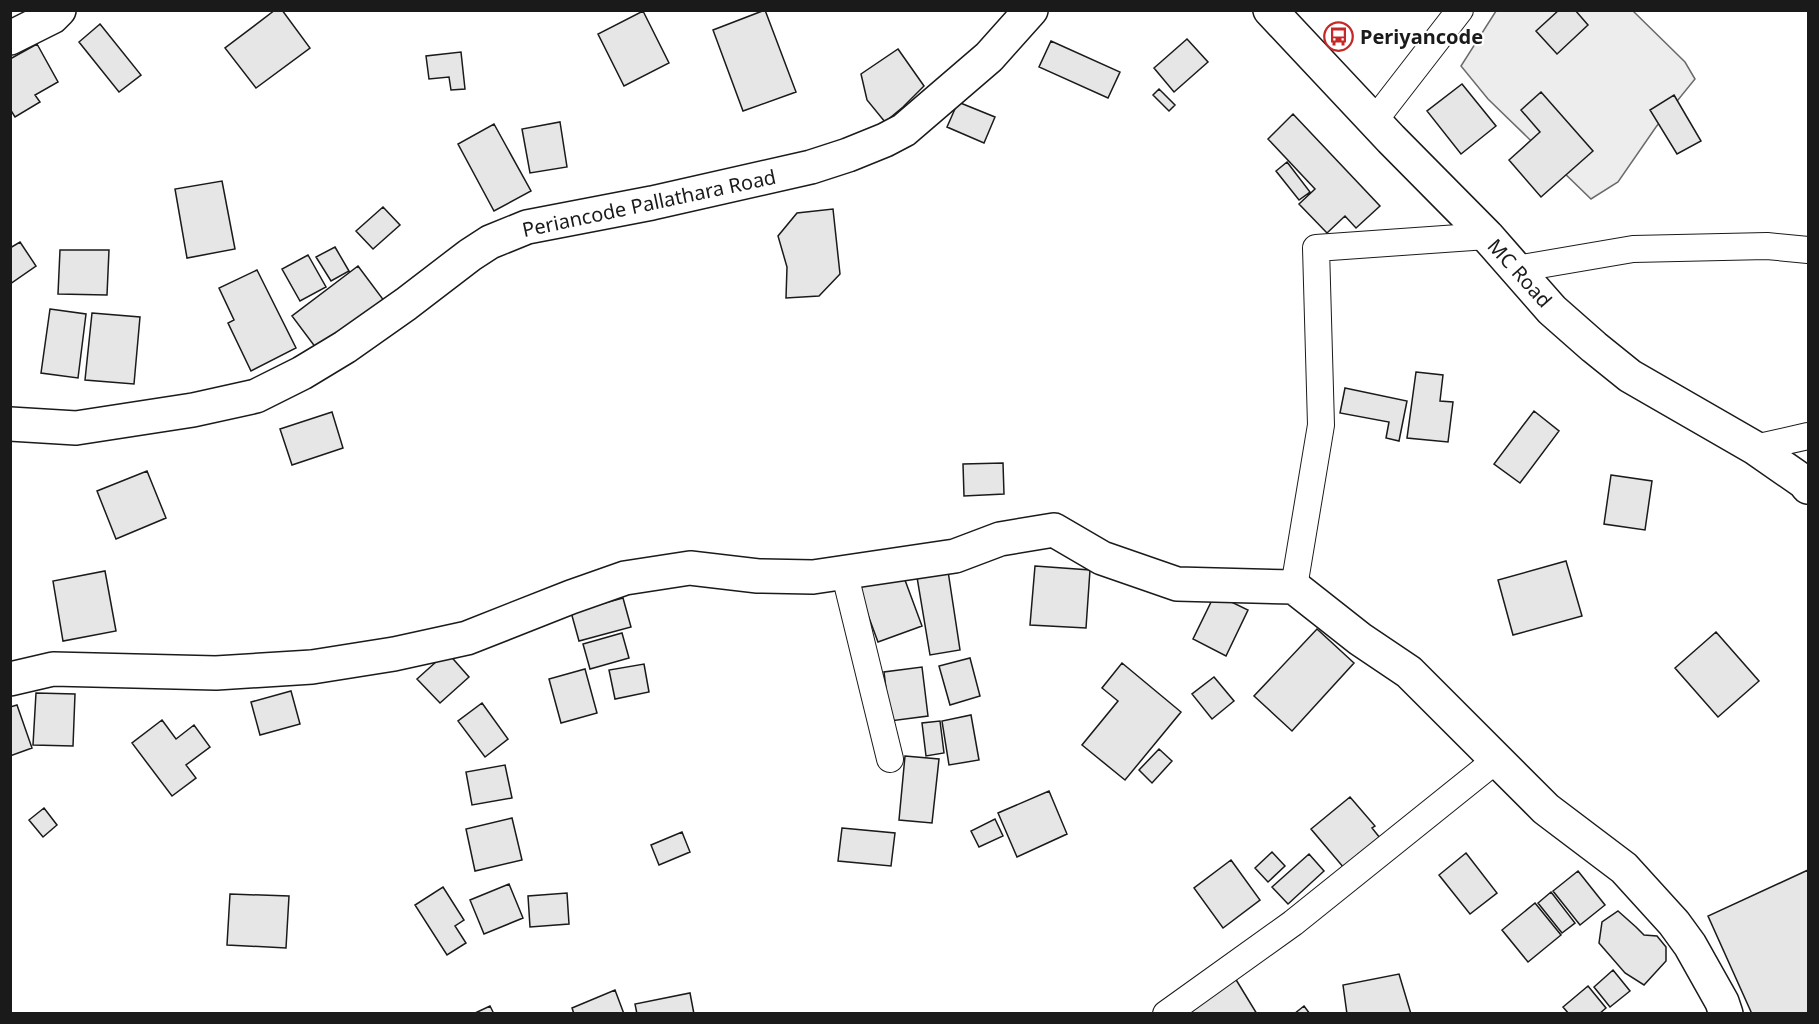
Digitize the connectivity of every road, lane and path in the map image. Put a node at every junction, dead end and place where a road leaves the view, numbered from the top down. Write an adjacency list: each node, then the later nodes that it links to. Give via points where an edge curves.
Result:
1 (59, 10): 5 (street)
2 (1031, 10): 10 (street, Periancode Pallathara Road, via 989,57 904,130 885,140 811,167 527,227 499,238 345,347 256,396 76,428)
3 (1270, 10): 6 (street, MC Road)
4 (1460, 10): 6 (street)
5 (10, 38)
6 (1374, 121): 7 (street, MC Road)
7 (1487, 236): 9 (street, MC Road); 15 (street, via 1316,248 1321,425)
8 (1809, 250): 9 (street, via 1767,246 1633,249)
9 (1516, 269): 12 (street, MC Road, via 1552,310 1630,376)
10 (10, 424)
11 (1809, 436): 12 (street)
12 (1755, 448): 13 (street, MC Road)
13 (1809, 487)
14 (844, 572): 15 (street, via 955,556 1000,539 1054,530 1102,558 1177,584); 16 (street, via 813,577 758,576 690,568 625,578 467,638 312,667 216,673 53,669); 17 (street)
15 (1294, 587): 18 (street, via 1409,672)
16 (10, 679)
17 (890, 759)
18 (1497, 760): 19 (street, via 1293,923); 20 (street, via 1546,809 1624,868 1667,915 1690,945)
19 (1166, 1014)
20 (1726, 1014)

